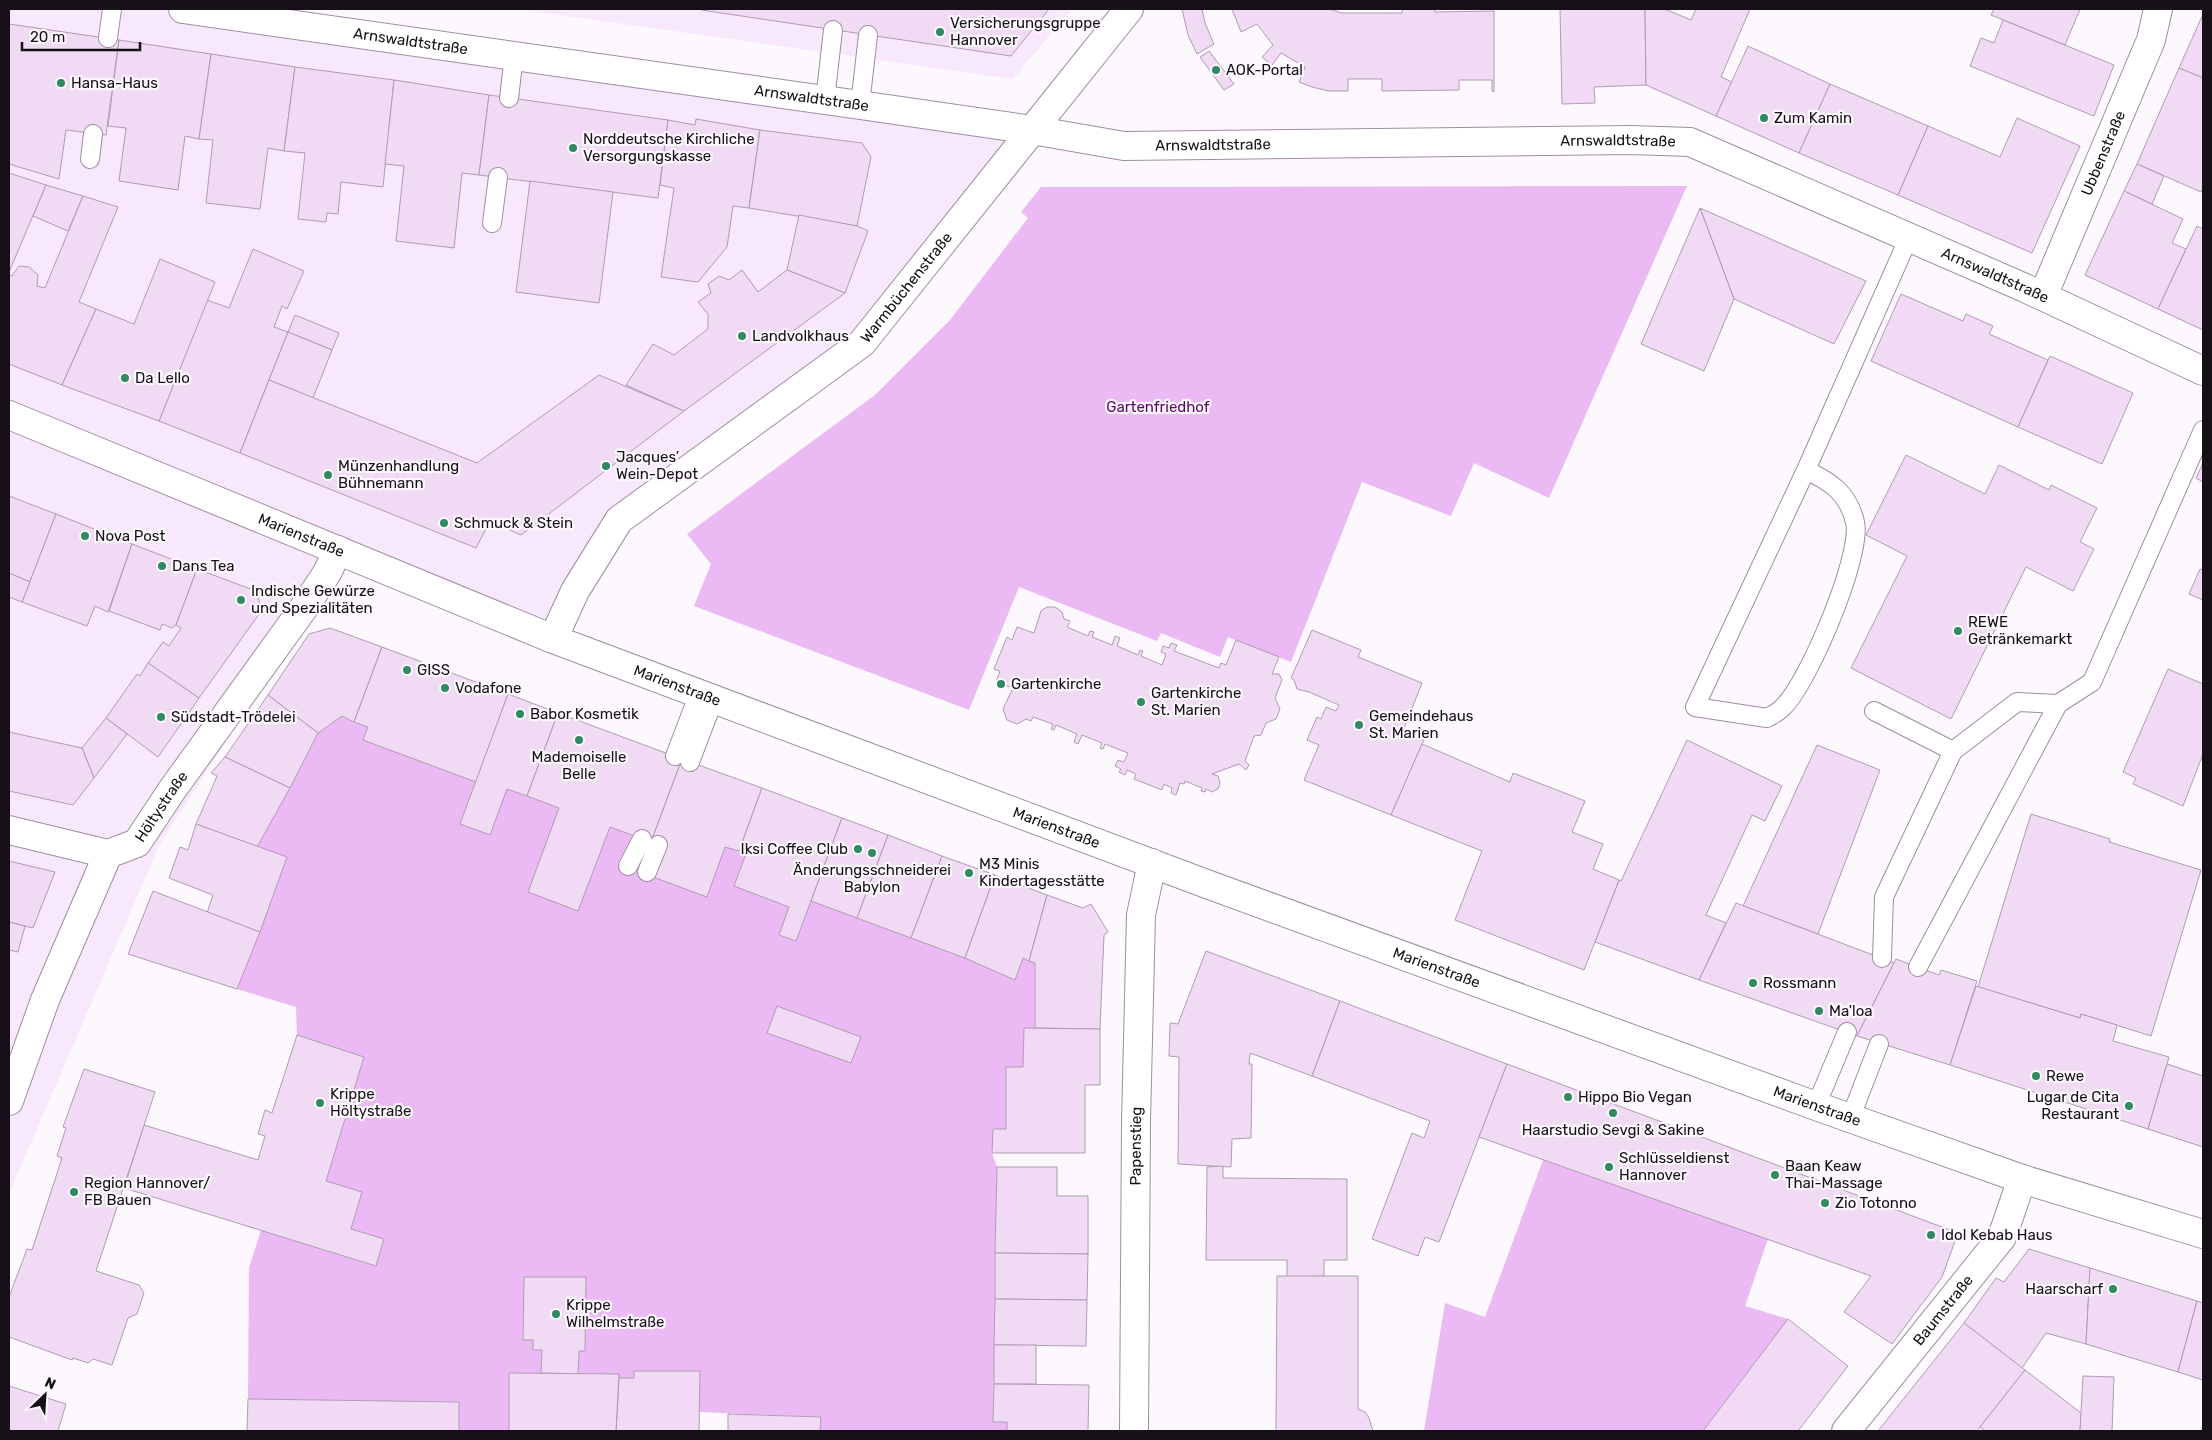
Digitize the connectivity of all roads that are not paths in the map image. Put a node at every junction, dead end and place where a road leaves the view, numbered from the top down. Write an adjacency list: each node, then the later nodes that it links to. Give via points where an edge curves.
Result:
1 (112, 9): 7 (lane)
2 (183, 9): 8 (street, Arnswaldtstraße)
3 (1129, 9): 12 (street, Warmbüchenstraße)
4 (2158, 9): 18 (street, Ubbenstraße, via 2151,40)
5 (833, 30): 10 (lane)
6 (868, 35): 11 (lane)
7 (108, 38)
8 (514, 56): 9 (lane); 10 (street, Arnswaldtstraße)
9 (509, 98)
10 (825, 100): 11 (street, Arnswaldtstraße)
11 (860, 105): 12 (street, Arnswaldtstraße)
12 (1032, 130): 17 (street, Arnswaldtstraße, via 1124,146 1690,142); 24 (street, Warmbüchenstraße, via 862,343 619,520 575,591)
13 (93, 134): 14 (lane)
14 (90, 159)
15 (498, 177): 16 (lane)
16 (492, 223)
17 (1909, 237): 18 (street, Arnswaldtstraße); 22 (lane)
18 (2043, 296): 19 (street, Arnswaldtstraße)
19 (2203, 371)
20 (9, 415): 23 (street, Marienstraße)
21 (2203, 430): 26 (lane, via 2092,682)
22 (1806, 470): 22 (lane, via 1831,482 1848,502 1856,524 1855,550 1828,627 1800,685 1783,708 1767,718 1695,707)
23 (338, 550): 24 (street, Marienstraße); 31 (street, Höltystraße, via 305,606 137,843)
24 (553, 639): 25 (street, Marienstraße)
25 (707, 696): 29 (lane); 32 (street, Marienstraße)
26 (2058, 704): 28 (lane, via 2016,702); 36 (lane)
27 (1874, 711): 28 (lane)
28 (1953, 751): 35 (lane, via 1884,897)
29 (682, 759)
30 (9, 830): 31 (street)
31 (108, 854): 39 (street, via 49,991)
32 (1152, 863): 40 (street, Marienstraße); 44 (street, Papenstieg, via 1142,915 1136,1122)
33 (628, 866): 34 (lane, via 650,842)
34 (647, 872)
35 (1882, 958)
36 (1918, 967)
37 (1846, 1032): 40 (lane)
38 (1879, 1044): 41 (lane)
39 (9, 1101)
40 (1816, 1106): 41 (street, Marienstraße)
41 (1850, 1119): 42 (street, Marienstraße)
42 (2022, 1179): 43 (street, Marienstraße); 45 (street, Baumstraße, via 2002,1238)
43 (2203, 1234)
44 (1134, 1431)
45 (1846, 1431)

